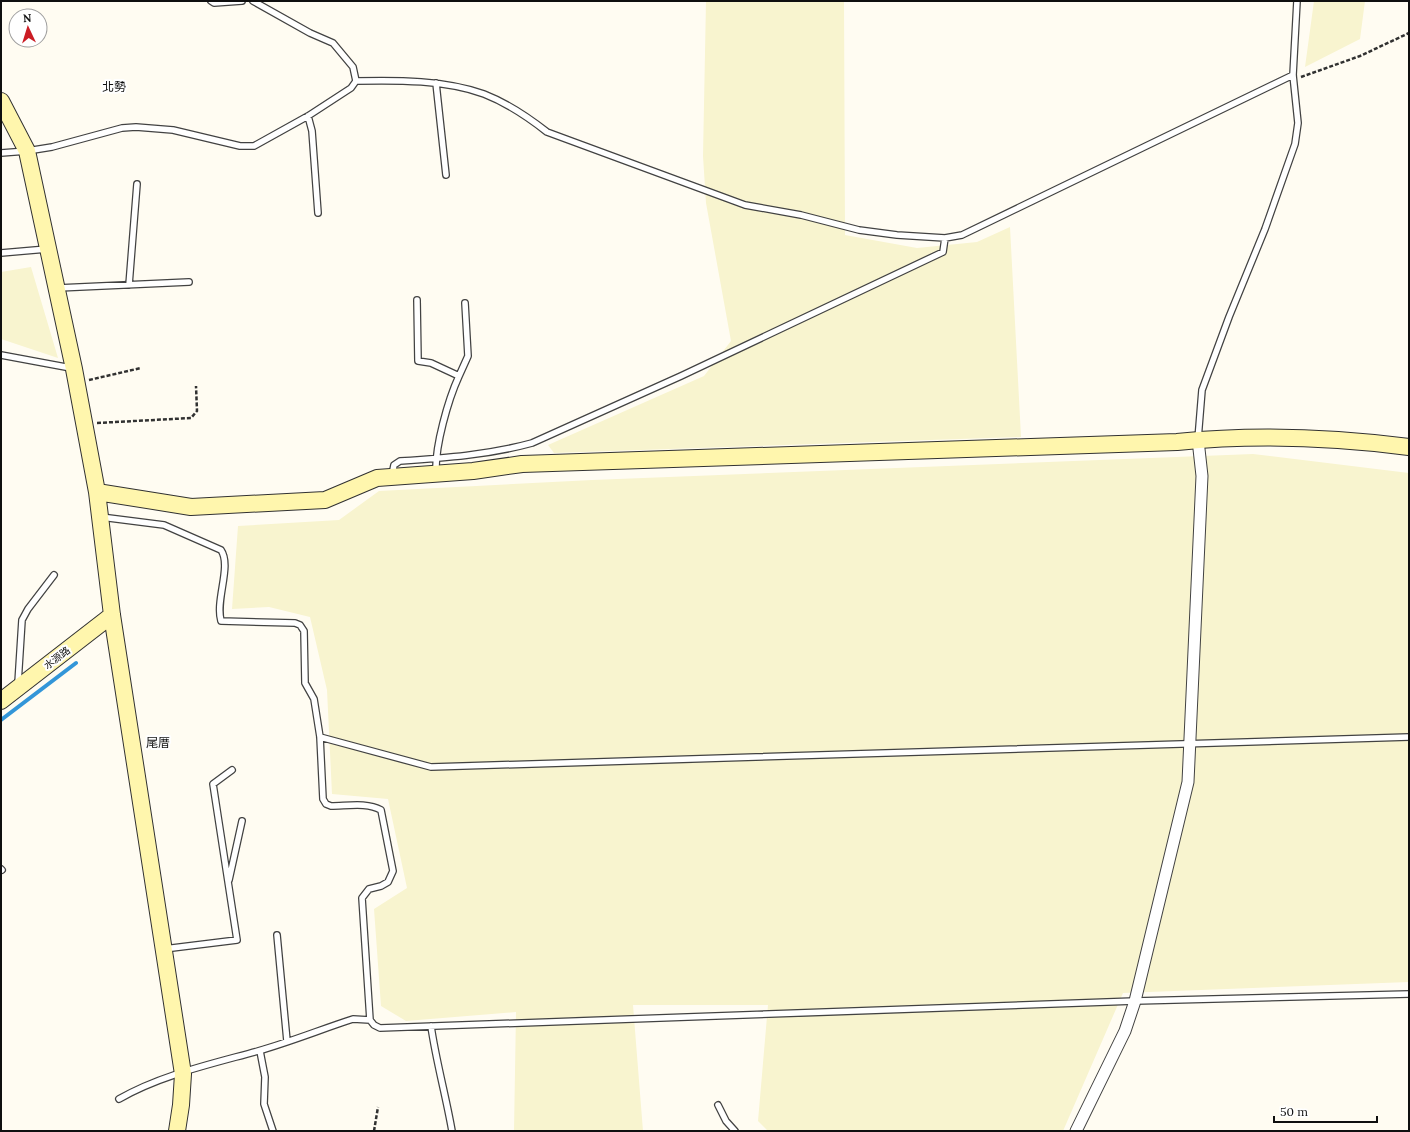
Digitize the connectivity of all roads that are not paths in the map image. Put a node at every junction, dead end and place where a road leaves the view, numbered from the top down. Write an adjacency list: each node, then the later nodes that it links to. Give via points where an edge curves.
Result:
1 (211, 1): 2 (lane)
2 (242, 1)
3 (253, 1): 6 (lane, via 333,43 353,67)
4 (1297, 1): 5 (lane)
5 (1293, 75): 15 (lane, via 962,235); 26 (lane, via 1298,123 1295,144 1202,390)
6 (356, 81): 7 (lane); 9 (lane, via 351,88)
7 (436, 83): 12 (lane); 15 (lane, via 484,94 530,118 547,132 745,205 801,215 859,230)
8 (1, 101): 10 (street)
9 (308, 116): 10 (lane, via 254,146 240,146 173,130 136,127 122,128); 14 (lane, via 312,131)
10 (27, 152): 11 (lane); 16 (street)
11 (1, 153)
12 (446, 175)
13 (137, 184): 19 (lane)
14 (318, 213)
15 (945, 238): 28 (lane, via 943,252 681,376 532,443 455,458)
16 (47, 249): 17 (lane); 20 (street)
17 (1, 253)
18 (189, 282): 19 (lane)
19 (129, 285): 20 (lane)
20 (56, 288): 24 (street)
21 (417, 300): 25 (lane, via 418,361 431,363)
22 (465, 303): 25 (lane, via 468,356)
23 (1, 354): 24 (lane)
24 (76, 376): 29 (street)
25 (459, 376): 28 (lane, via 453,388)
26 (1198, 440): 27 (street, via 1253,436 1296,437); 28 (street); 37 (street, via 1202,476)
27 (1409, 447)
28 (436, 467): 29 (street, via 391,478 369,480 325,500 191,507)
29 (97, 492): 30 (street)
30 (101, 517): 32 (street); 35 (lane, via 164,525 221,550 225,558 220,621 300,625 304,630 305,683 314,699)
31 (54, 575): 33 (lane, via 22,620)
32 (112, 615): 33 (street, 水源路); 42 (street)
33 (18, 688): 34 (street, 水源路)
34 (1, 701)
35 (320, 737): 37 (lane, via 431,767); 45 (lane, via 323,799 331,806 367,805 381,810 393,871 388,882 369,889 362,898)
36 (1409, 737): 37 (lane)
37 (1190, 744): 44 (street, via 1188,782)
38 (232, 770): 40 (lane, via 213,784)
39 (242, 821): 40 (lane)
40 (228, 884): 42 (lane, via 237,940)
41 (277, 935): 47 (lane)
42 (164, 949): 49 (street)
43 (1409, 994): 44 (lane)
44 (1135, 1001): 46 (lane); 56 (street, via 1125,1031)
45 (370, 1020): 46 (lane, via 380,1028); 47 (lane, via 353,1019)
46 (431, 1026): 54 (lane)
47 (287, 1041): 48 (lane)
48 (260, 1051): 49 (lane, via 195,1068); 53 (lane, via 265,1077 264,1104)
49 (183, 1074): 50 (lane, via 140,1087); 52 (street, via 182,1105)
50 (119, 1099)
51 (718, 1105): 55 (lane)
52 (177, 1131)
53 (273, 1131)
54 (452, 1131)
55 (735, 1131)
56 (1076, 1131)

